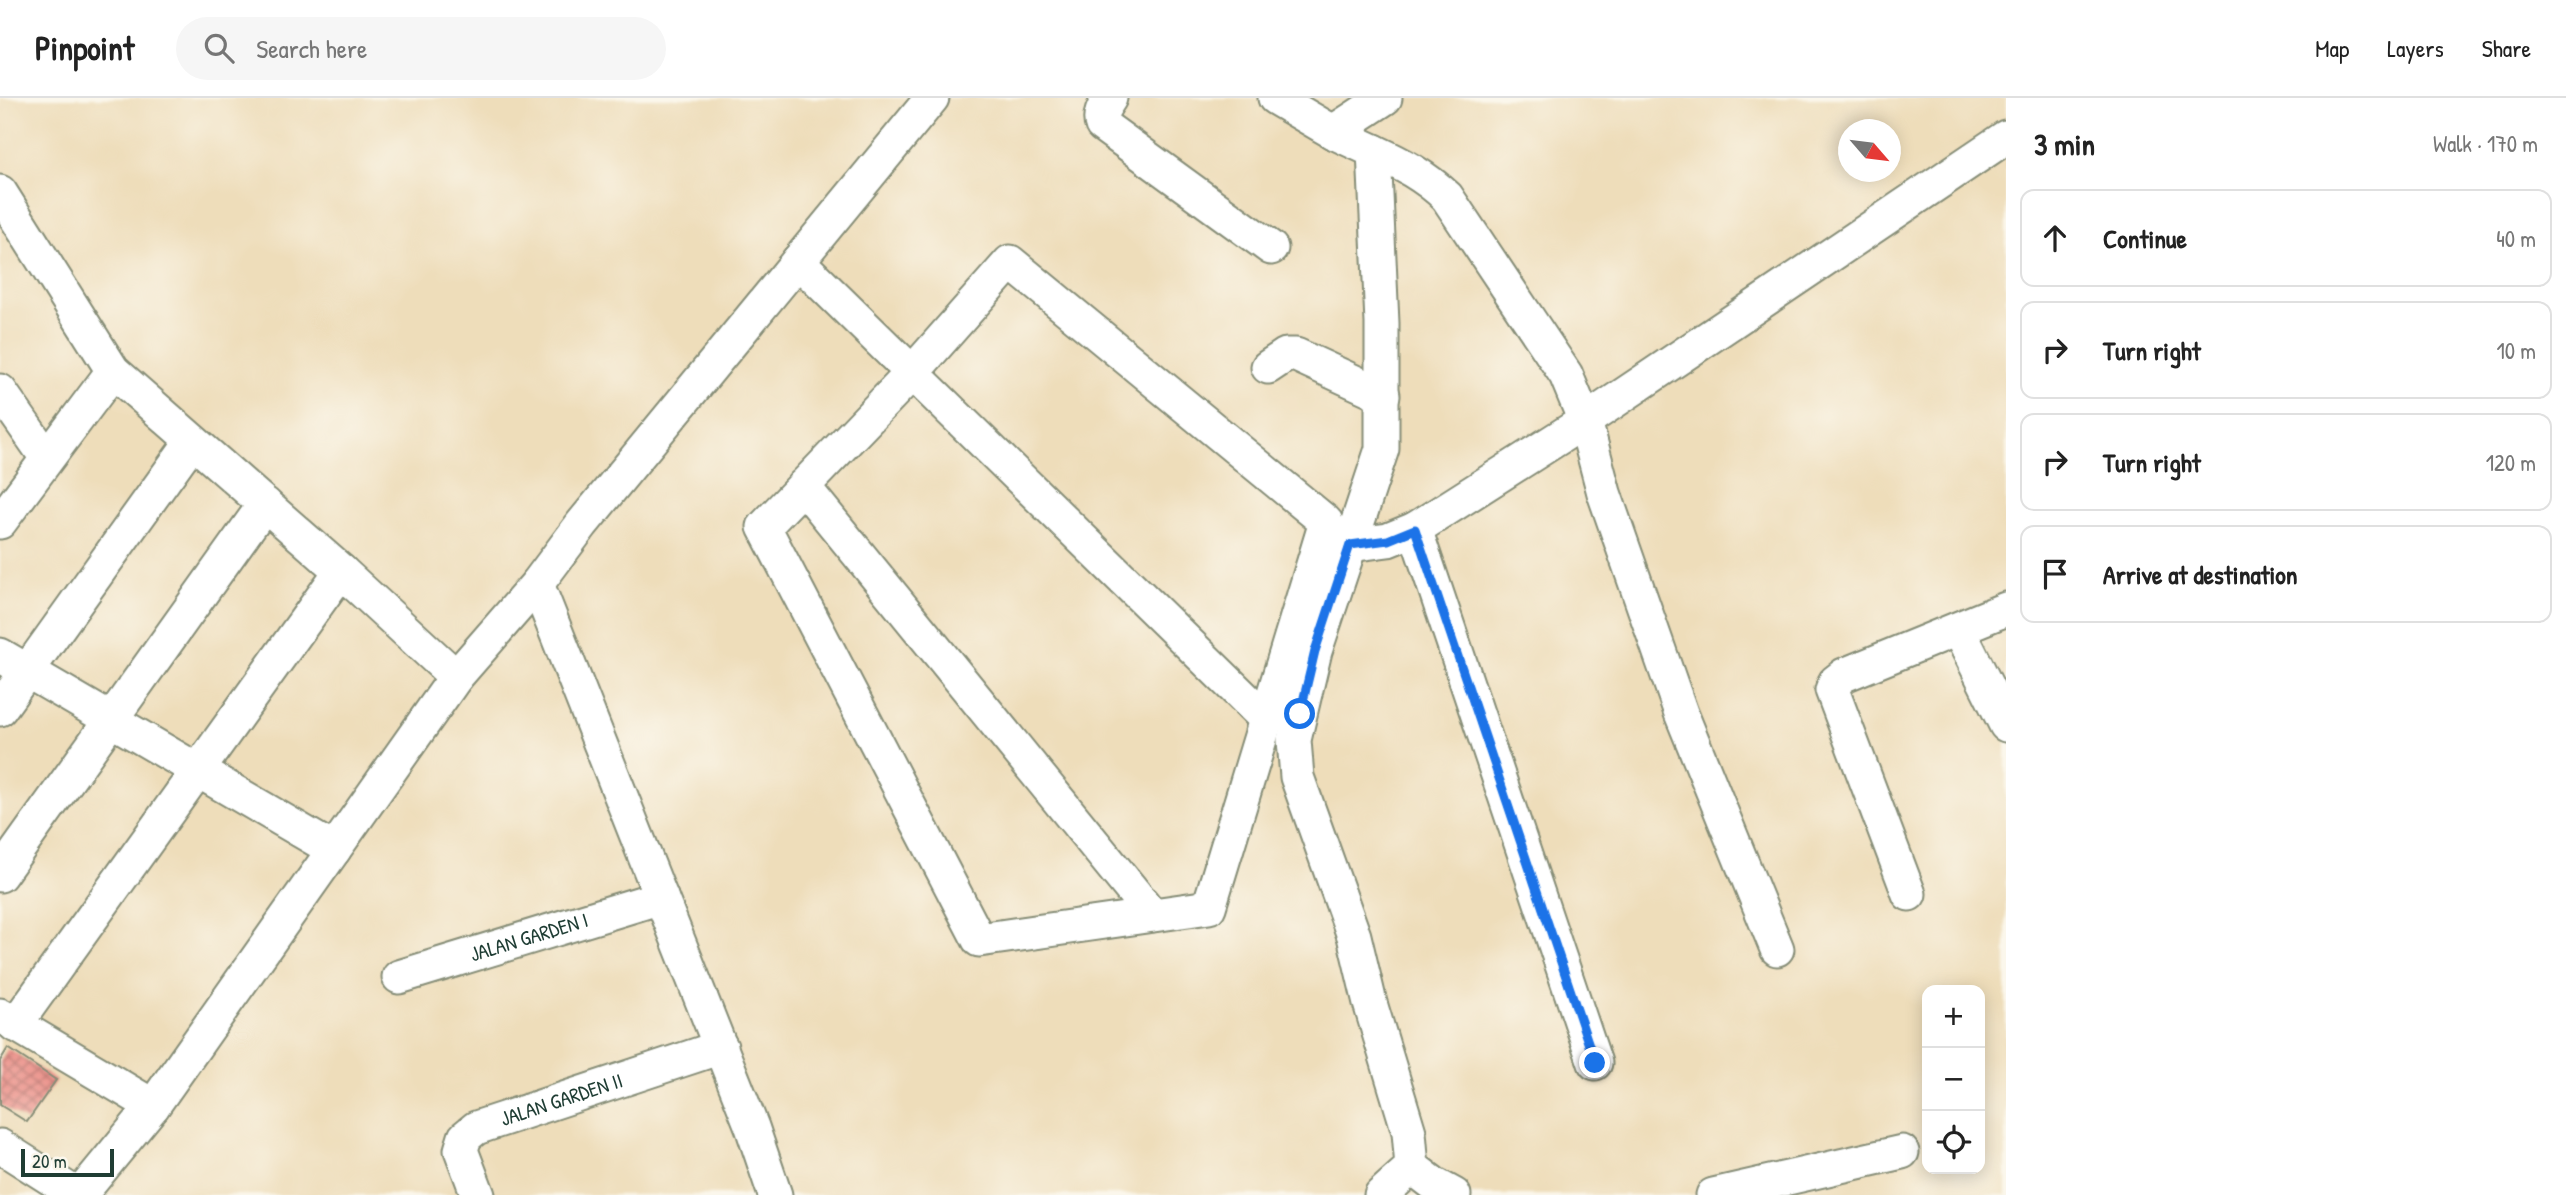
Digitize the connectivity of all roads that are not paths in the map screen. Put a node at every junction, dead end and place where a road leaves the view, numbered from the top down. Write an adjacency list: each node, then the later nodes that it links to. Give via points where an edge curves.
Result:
1 (932, 98): 10 (street)
2 (1110, 98): 9 (street, via 1101,113 1102,125)
3 (1275, 98): 5 (street)
4 (1384, 98): 5 (street)
5 (1333, 132): 7 (street)
6 (2006, 136): 16 (street)
7 (1374, 151): 15 (street); 16 (street, via 1408,166 1447,197 1566,375)
8 (0, 192): 12 (street)
9 (1270, 248)
10 (798, 261): 13 (street); 25 (street)
11 (1268, 367): 15 (street, via 1286,355 1296,355)
12 (113, 371): 17 (street); 18 (street)
13 (912, 373): 19 (street); 31 (street); 31 (street, via 1010,262 1326,522)
14 (0, 391): 18 (street)
15 (1383, 395): 23 (street, via 1382,449)
16 (1585, 421): 22 (street); 40 (street, via 1604,493 1681,713)
17 (192, 441): 20 (street); 28 (street)
18 (47, 458): 21 (street)
19 (803, 486): 39 (street); 39 (street, via 764,527 979,940)
20 (265, 504): 24 (street); 32 (street)
21 (0, 522)
22 (1415, 529): 23 (street, via 1388,540); 44 (street)
23 (1350, 545): 48 (street, via 1315,651 1294,740 1297,777 1354,936 1409,1132)
24 (341, 572): 29 (street); 34 (street)
25 (537, 584): 29 (street); 38 (street)
26 (2006, 609): 27 (street)
27 (1958, 629): 33 (street); 37 (street, via 1844,675 1832,690)
28 (14, 663): 30 (street); 32 (street)
29 (456, 677): 35 (street)
30 (0, 709)
31 (1266, 719): 39 (street, via 1209,907)
32 (111, 720): 34 (street); 36 (street)
33 (2006, 725)
34 (198, 771): 35 (street); 42 (street)
35 (334, 850): 45 (street)
36 (0, 875)
37 (1909, 894)
38 (661, 897): 41 (street, JALAN GARDEN I); 43 (street)
39 (1152, 915)
40 (1777, 950)
41 (399, 977)
42 (8, 1020): 45 (street)
43 (721, 1046): 50 (street, JALAN GARDEN II, via 476,1128 465,1137 461,1150); 51 (street)
44 (1595, 1063)
45 (153, 1106): 49 (street)
46 (0, 1146): 49 (street)
47 (1902, 1152): 54 (street)
48 (1412, 1167): 52 (street); 53 (street)
49 (78, 1195)
50 (478, 1195)
51 (775, 1195)
52 (1381, 1195)
53 (1454, 1195)
54 (1713, 1195)

